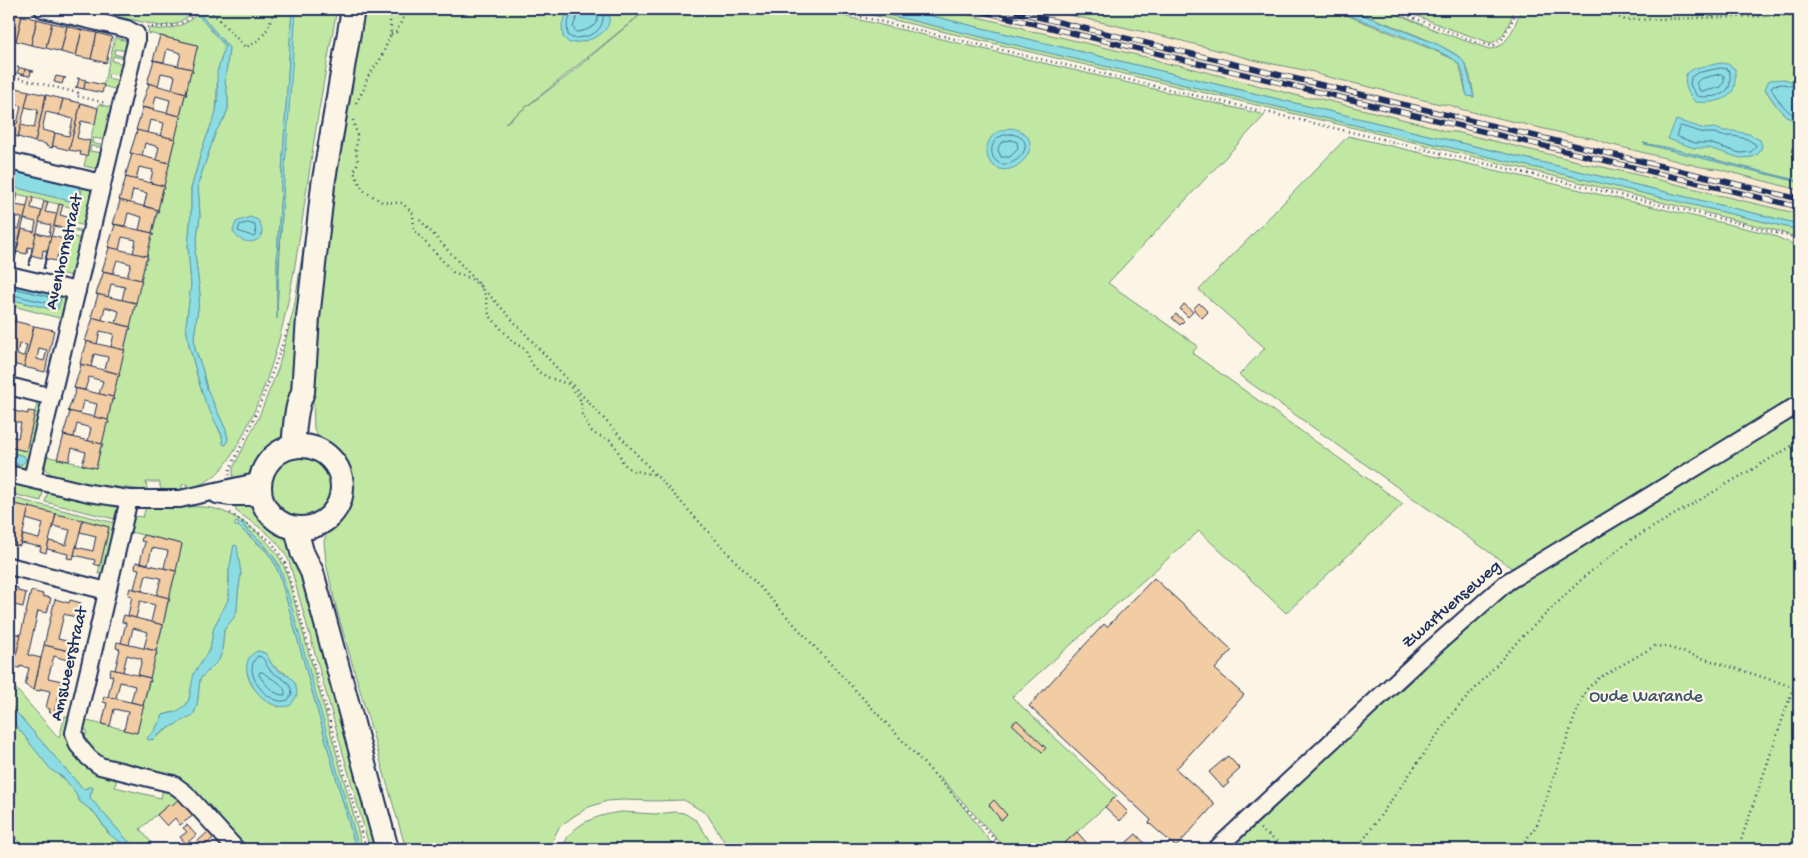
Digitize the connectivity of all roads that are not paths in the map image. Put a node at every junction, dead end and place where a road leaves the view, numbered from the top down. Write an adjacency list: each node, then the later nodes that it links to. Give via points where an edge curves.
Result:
1 (43, 9): 4 (street, Avenhornstraat, via 136,34)
2 (354, 9): 10 (main road, via 322,195 308,318)
3 (9, 161): 4 (street)
4 (102, 183): 6 (street, Avenhornstraat)
5 (9, 275): 6 (street)
6 (77, 291): 8 (street, Avenhornstraat)
7 (9, 386): 8 (street)
8 (52, 396): 12 (street, Avenhornstraat)
9 (1799, 404): 20 (street, Zwartvenseweg, via 1507,582 1420,658)
10 (302, 447): 13 (main road, via 282,452 272,459 264,470); 15 (main road, via 325,454 336,465 342,478 342,493 328,519)
11 (9, 474): 12 (street)
12 (32, 480): 14 (street)
13 (261, 489): 14 (street, via 180,499); 15 (main road, via 265,507 273,517 284,524)
14 (130, 499): 17 (street, Amsweerstraat)
15 (304, 527): 19 (main road, via 314,551 312,572)
16 (9, 566): 17 (street, Amsweerstraat)
17 (107, 590): 18 (street, Amsweerstraat, via 74,733 78,746 100,766 173,784)
18 (236, 849)
19 (388, 849)
20 (1216, 849)

